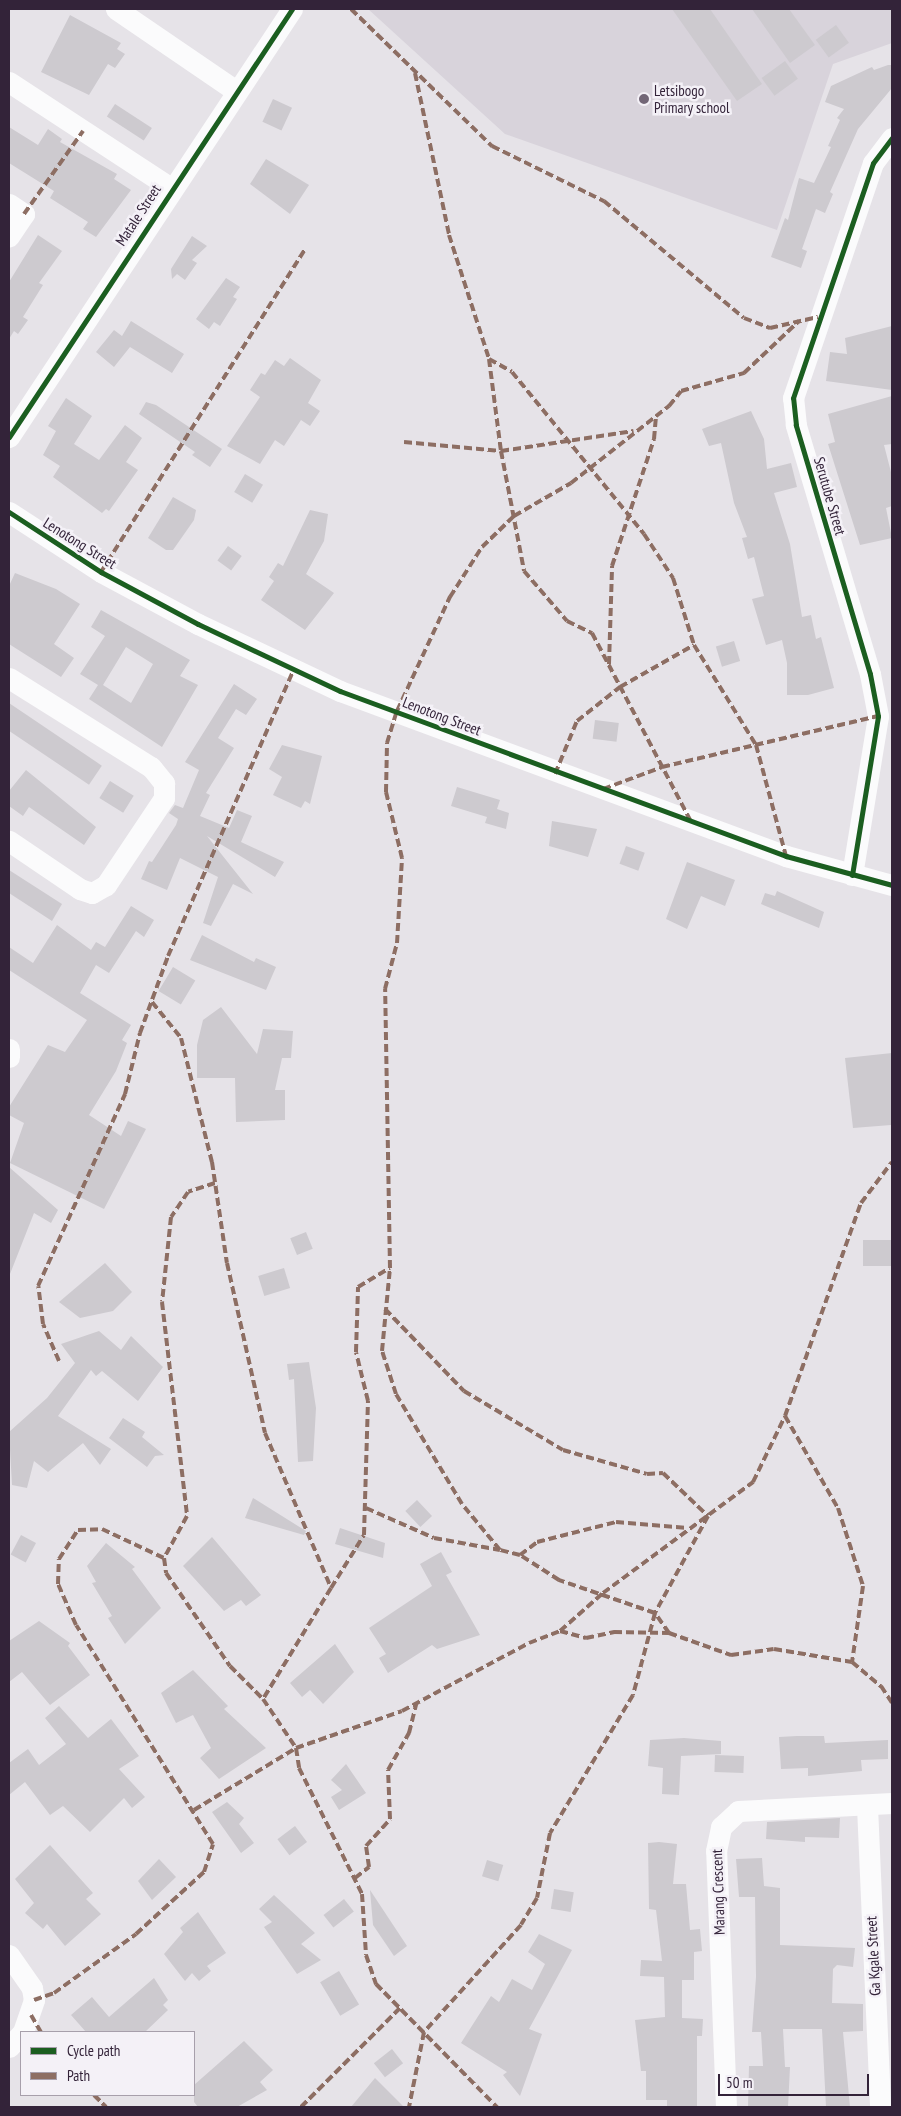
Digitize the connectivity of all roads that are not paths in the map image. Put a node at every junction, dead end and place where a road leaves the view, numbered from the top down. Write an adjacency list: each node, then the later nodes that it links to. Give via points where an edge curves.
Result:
1 (116, 9): 4 (street)
2 (292, 9): 4 (street, Matale Street)
3 (9, 82): 6 (street)
4 (236, 91): 6 (street, Matale Street)
5 (892, 138): 12 (street, Serutube Street, via 873,163 793,398 796,425)
6 (171, 188): 9 (street, Matale Street)
7 (9, 204): 8 (street, via 24,214)
8 (9, 236)
9 (9, 437)
10 (9, 512): 14 (street, Lenotong Street, via 141,594 340,691 555,774 786,856)
11 (9, 678): 13 (street, via 151,767 164,783 164,798 106,885 92,893 80,890)
12 (885, 718): 14 (street, Serutube Street)
13 (9, 841)
14 (852, 875): 15 (street, Lenotong Street)
15 (892, 885)
16 (9, 1049): 17 (street)
17 (9, 1057)
18 (892, 1803): 19 (street, Marang Crescent)
19 (867, 1806): 24 (street, Marang Crescent, via 738,1811 721,1826 716,1851); 25 (street, Ga Kgale Street)
20 (9, 1956): 21 (street, via 32,1988 34,2000)
21 (23, 2031)
22 (20, 2035): 23 (street)
23 (9, 2047)
24 (726, 2107)
25 (880, 2107)

